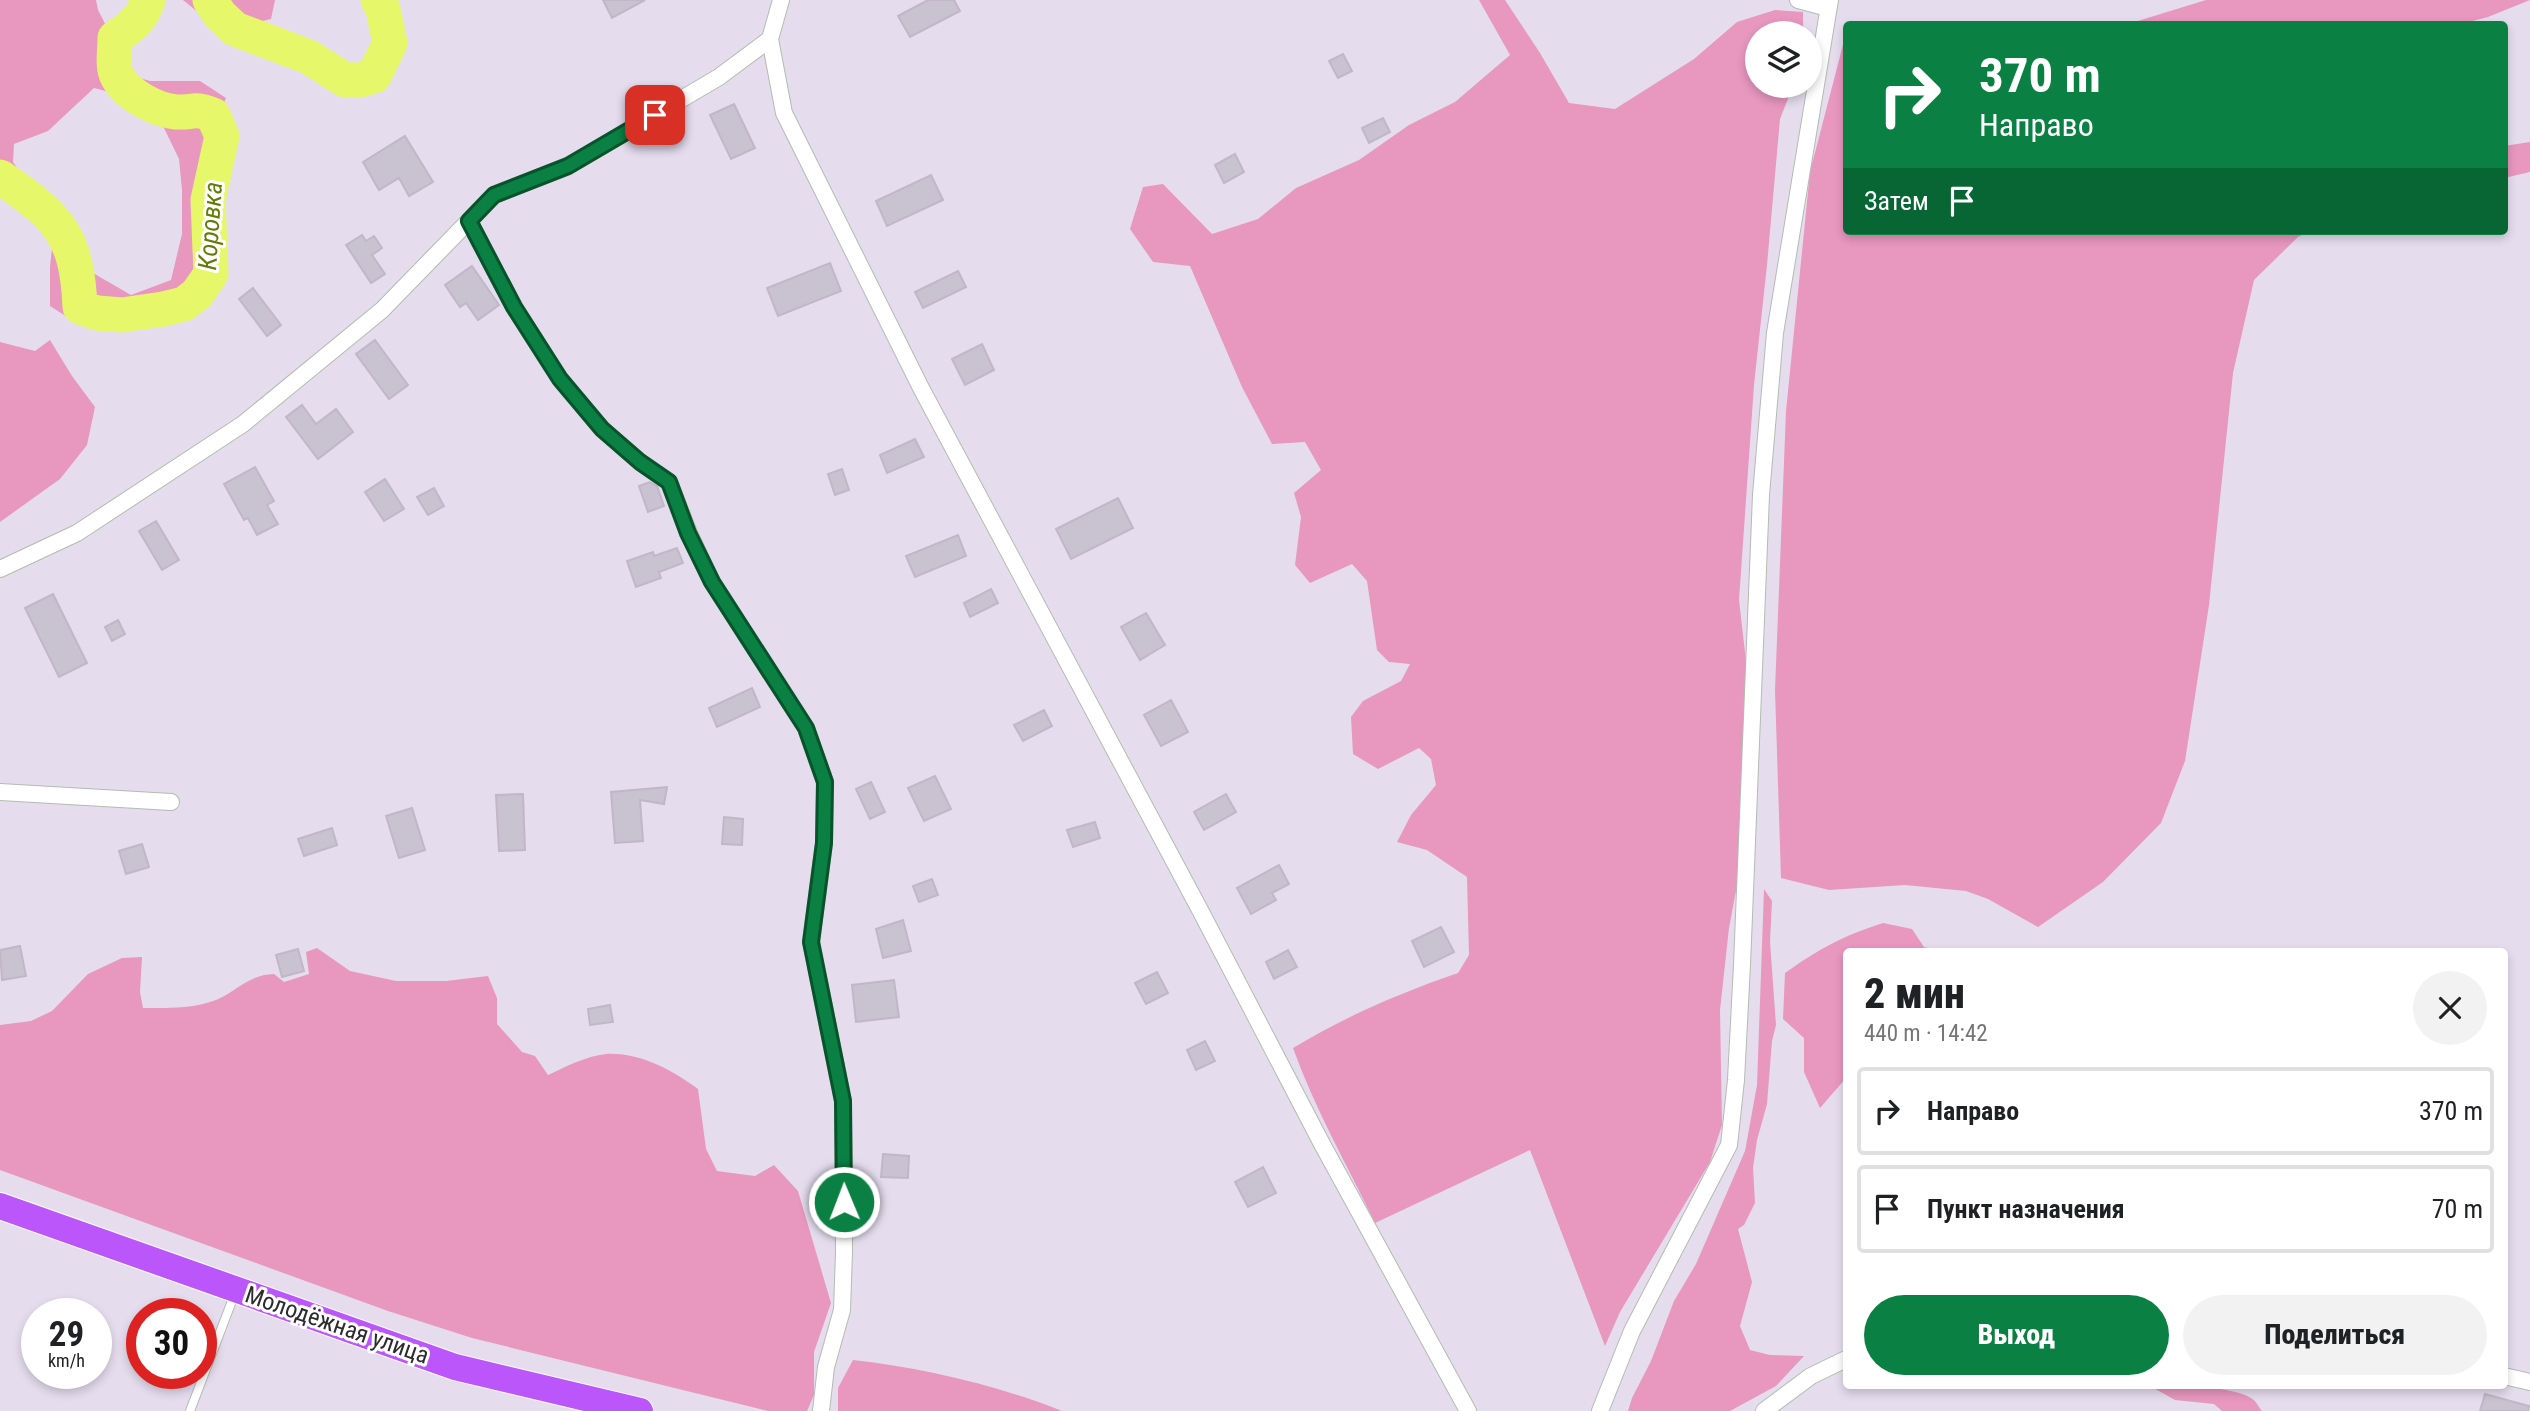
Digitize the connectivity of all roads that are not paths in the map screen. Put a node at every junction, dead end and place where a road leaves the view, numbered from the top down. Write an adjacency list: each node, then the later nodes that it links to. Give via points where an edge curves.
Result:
1 (781, 0): 4 (street)
2 (1798, 0): 3 (street)
3 (1829, 4): 18 (street, via 1775,333 1761,495 1753,744 1729,1145 1632,1331)
4 (770, 39): 5 (street, via 719,77 568,166 494,195); 17 (street, via 784,113 921,388)
5 (469, 221): 6 (street, via 382,310 243,425 77,533); 16 (street, via 514,307 560,379 602,429 669,482 712,582 806,728 825,782 824,843 811,942 843,1101 844,1252 842,1310 826,1367)
6 (0, 569)
7 (0, 792): 8 (street)
8 (170, 802)
9 (0, 1206): 10 (main road, Молодёжная улица)
10 (236, 1290): 14 (lane); 15 (main road, Молодёжная улица, via 455,1367)
11 (1843, 1360): 19 (street, via 1811,1376)
12 (2508, 1377): 13 (street)
13 (2530, 1382)
14 (190, 1411)
15 (640, 1411)
16 (821, 1411)
17 (1468, 1411)
18 (1600, 1411)
19 (1764, 1411)

